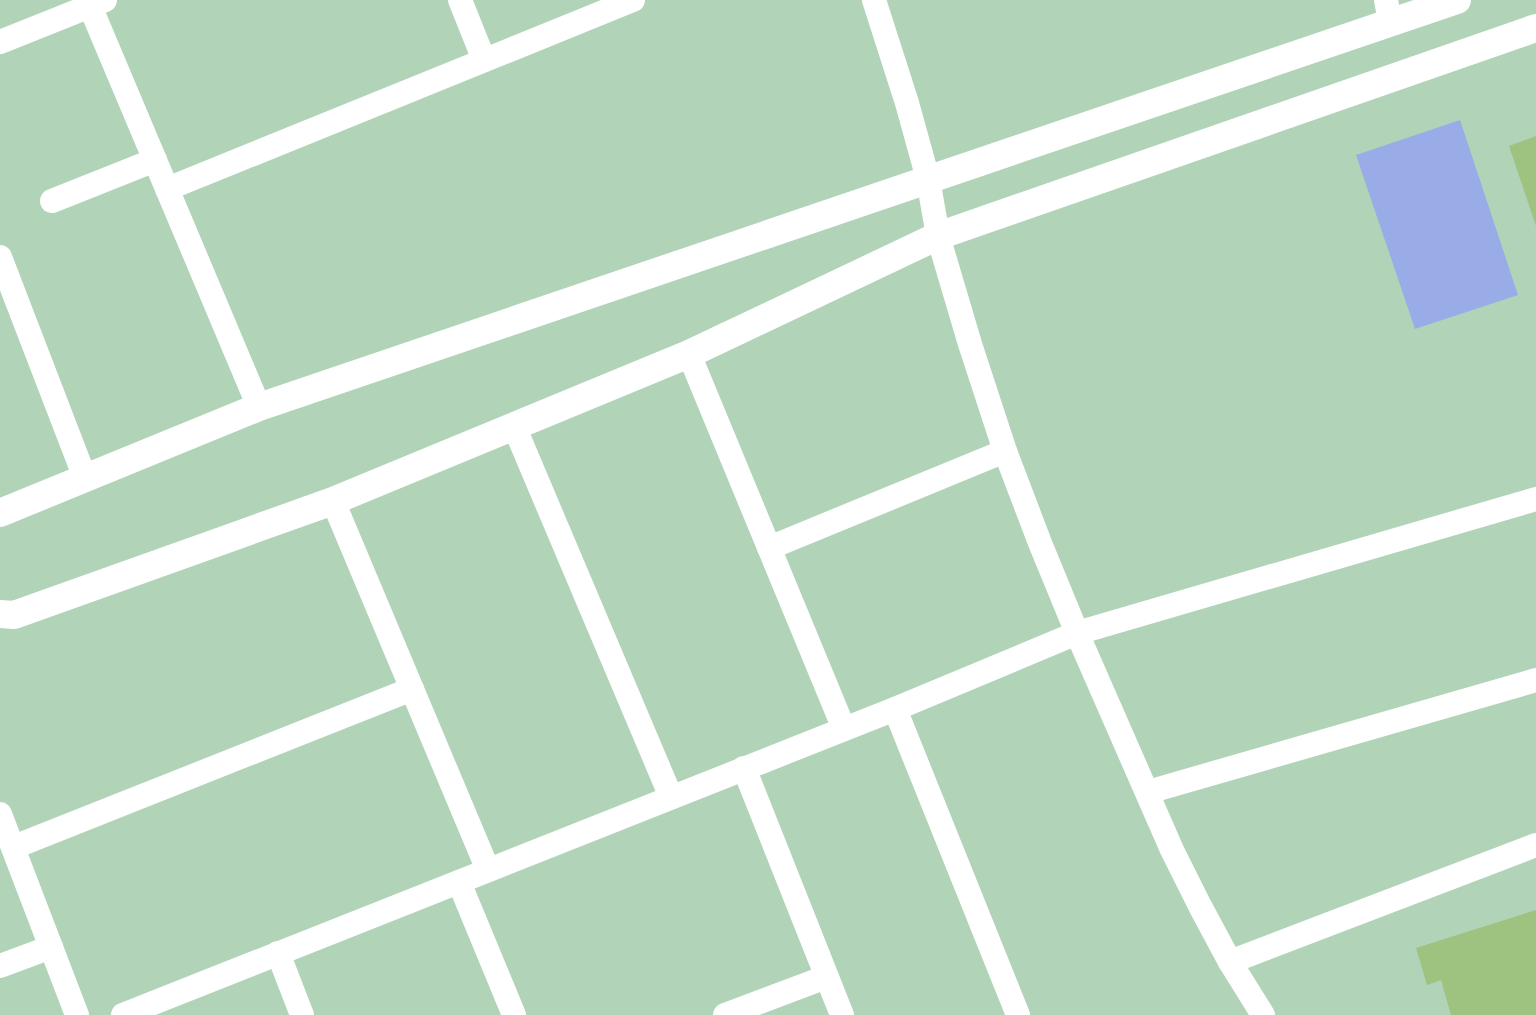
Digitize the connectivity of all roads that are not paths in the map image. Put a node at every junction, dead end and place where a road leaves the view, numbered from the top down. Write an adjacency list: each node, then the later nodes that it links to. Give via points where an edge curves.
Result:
1 (460, 0): 9 (street)
2 (633, 0): 9 (street)
3 (874, 0): 11 (street)
4 (1457, 0): 6 (street)
5 (98, 3): 8 (street); 10 (street)
6 (1388, 11): 11 (street)
7 (1536, 28): 14 (street)
8 (0, 42)
9 (484, 60): 12 (street)
10 (155, 160): 12 (street); 13 (street)
11 (928, 179): 14 (street); 17 (street)
12 (167, 189): 17 (street)
13 (52, 201)
14 (938, 236): 16 (street); 19 (street)
15 (0, 257): 20 (street)
16 (689, 354): 18 (street); 24 (street)
17 (259, 407): 20 (street)
18 (514, 426): 22 (street); 33 (street)
19 (1005, 451): 24 (street); 26 (street)
20 (85, 478): 23 (street)
21 (1536, 498): 26 (street)
22 (333, 501): 25 (street, via 14,615); 28 (street)
23 (0, 513)
24 (769, 548): 30 (street)
25 (0, 614)
26 (1077, 633): 29 (street); 32 (street)
27 (1536, 680): 32 (street)
28 (412, 689): 36 (street); 37 (street)
29 (895, 709): 30 (street); 50 (street)
30 (844, 729): 31 (street)
31 (744, 768): 33 (street); 43 (street)
32 (1148, 792): 41 (street, via 1172,850)
33 (671, 797): 37 (street)
34 (0, 814): 36 (street)
35 (1536, 845): 41 (street)
36 (14, 847): 39 (street)
37 (488, 870): 38 (street)
38 (459, 882): 40 (street); 47 (street)
39 (51, 946): 42 (street); 44 (street)
40 (278, 953): 45 (street); 46 (street)
41 (1230, 962): 51 (street)
42 (0, 966)
43 (826, 977): 48 (street); 49 (street)
44 (77, 1015)
45 (123, 1015)
46 (302, 1015)
47 (514, 1015)
48 (725, 1015)
49 (842, 1015)
50 (1018, 1015)
51 (1263, 1015)

